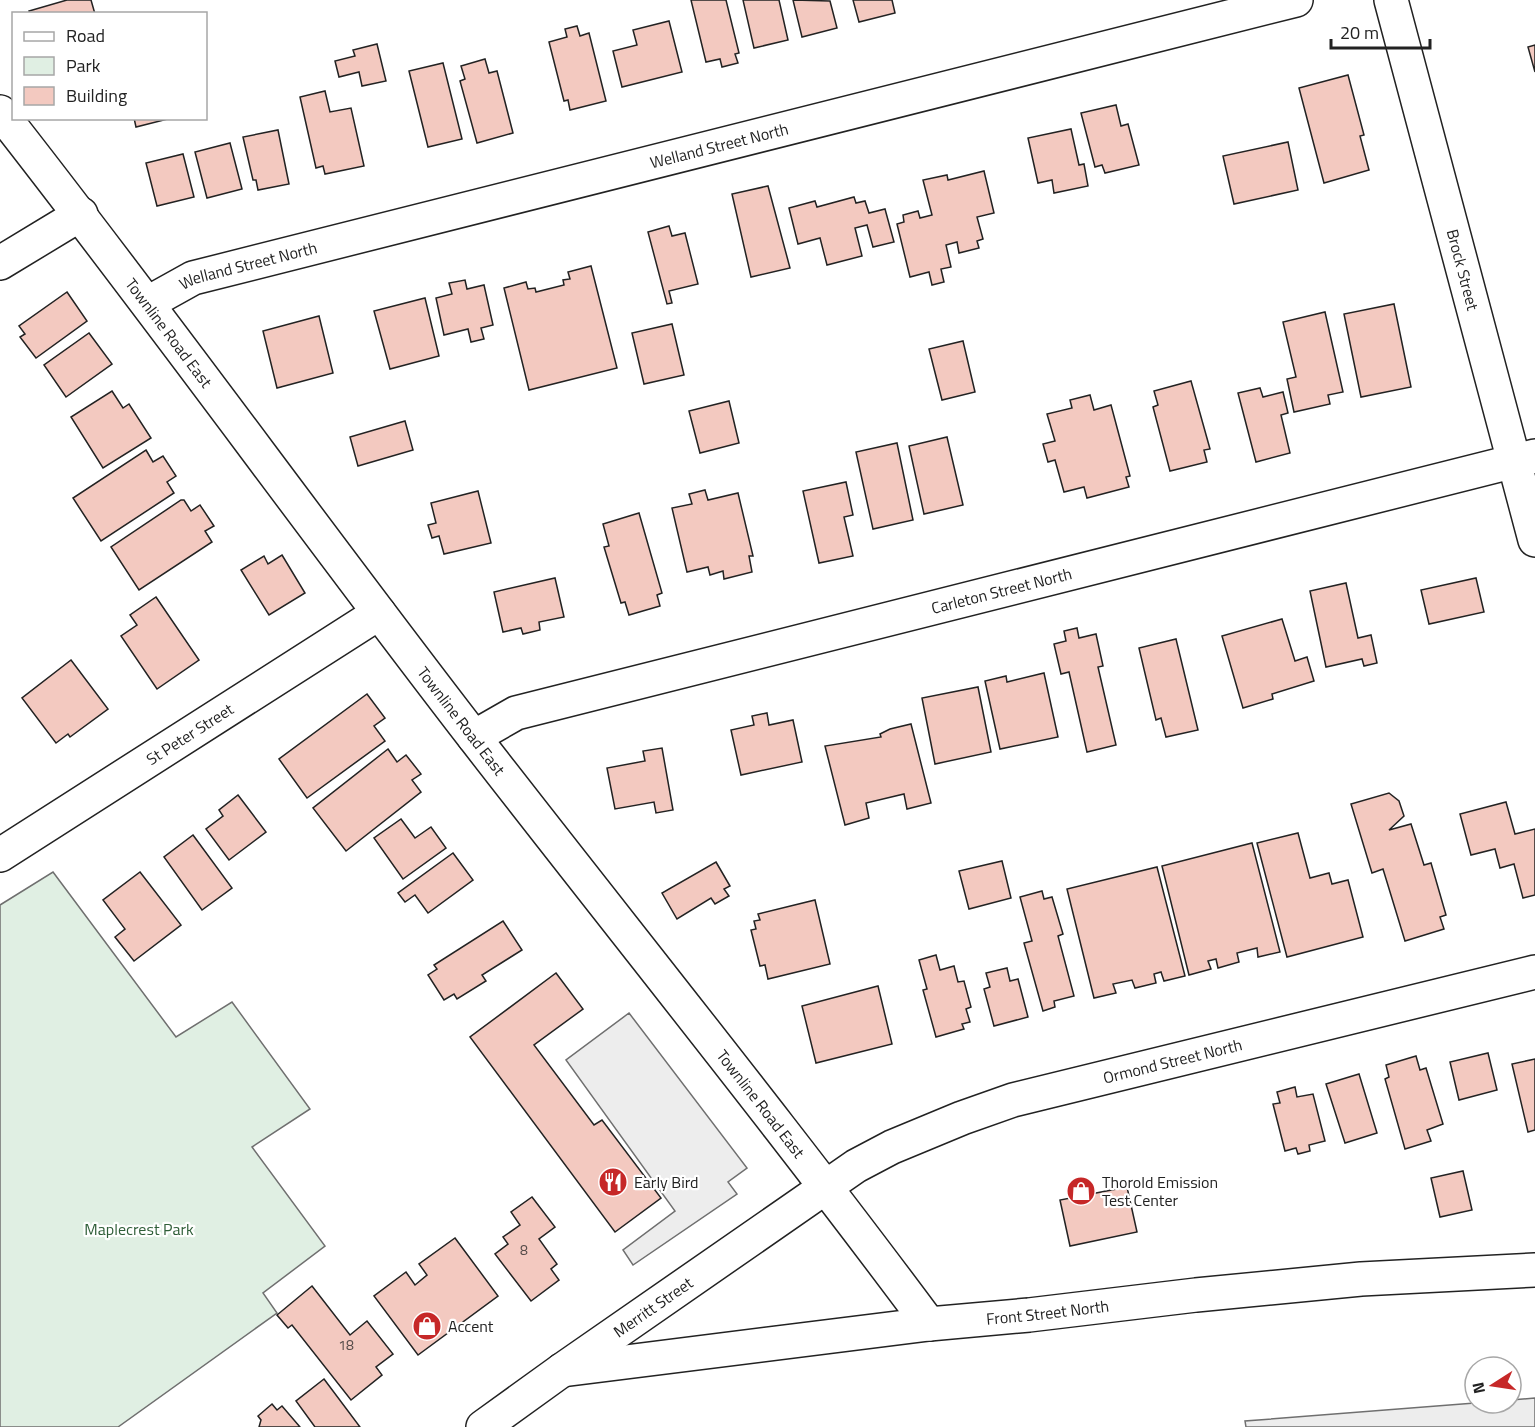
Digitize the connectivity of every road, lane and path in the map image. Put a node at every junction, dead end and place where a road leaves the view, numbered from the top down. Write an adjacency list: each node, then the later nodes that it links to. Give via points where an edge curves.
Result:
1 (1296, 0): 6 (street, Welland Street North, via 193,278)
2 (1391, 0): 7 (street, Brock Street)
3 (0, 112): 4 (street, Townline Road East)
4 (81, 214): 5 (street); 6 (street, Townline Road East)
5 (0, 263)
6 (148, 303): 9 (street, Townline Road East)
7 (1525, 458): 8 (street, Brock Street); 10 (street, Carleton Street North, via 516,713)
8 (1535, 540)
9 (379, 613): 10 (street, Townline Road East); 11 (street, St Peter Street)
10 (474, 737): 13 (street, Townline Road East)
11 (0, 855)
12 (1535, 972): 13 (street, Ormond Street North, via 1013,1100 892,1147)
13 (824, 1187): 15 (street, Townline Road East); 16 (street, Merritt Street)
14 (1535, 1270): 15 (street, Front Street North, via 1361,1279)
15 (929, 1324): 16 (street, Front Street North)
16 (562, 1370): 17 (street, Merritt Street)
17 (483, 1427)

